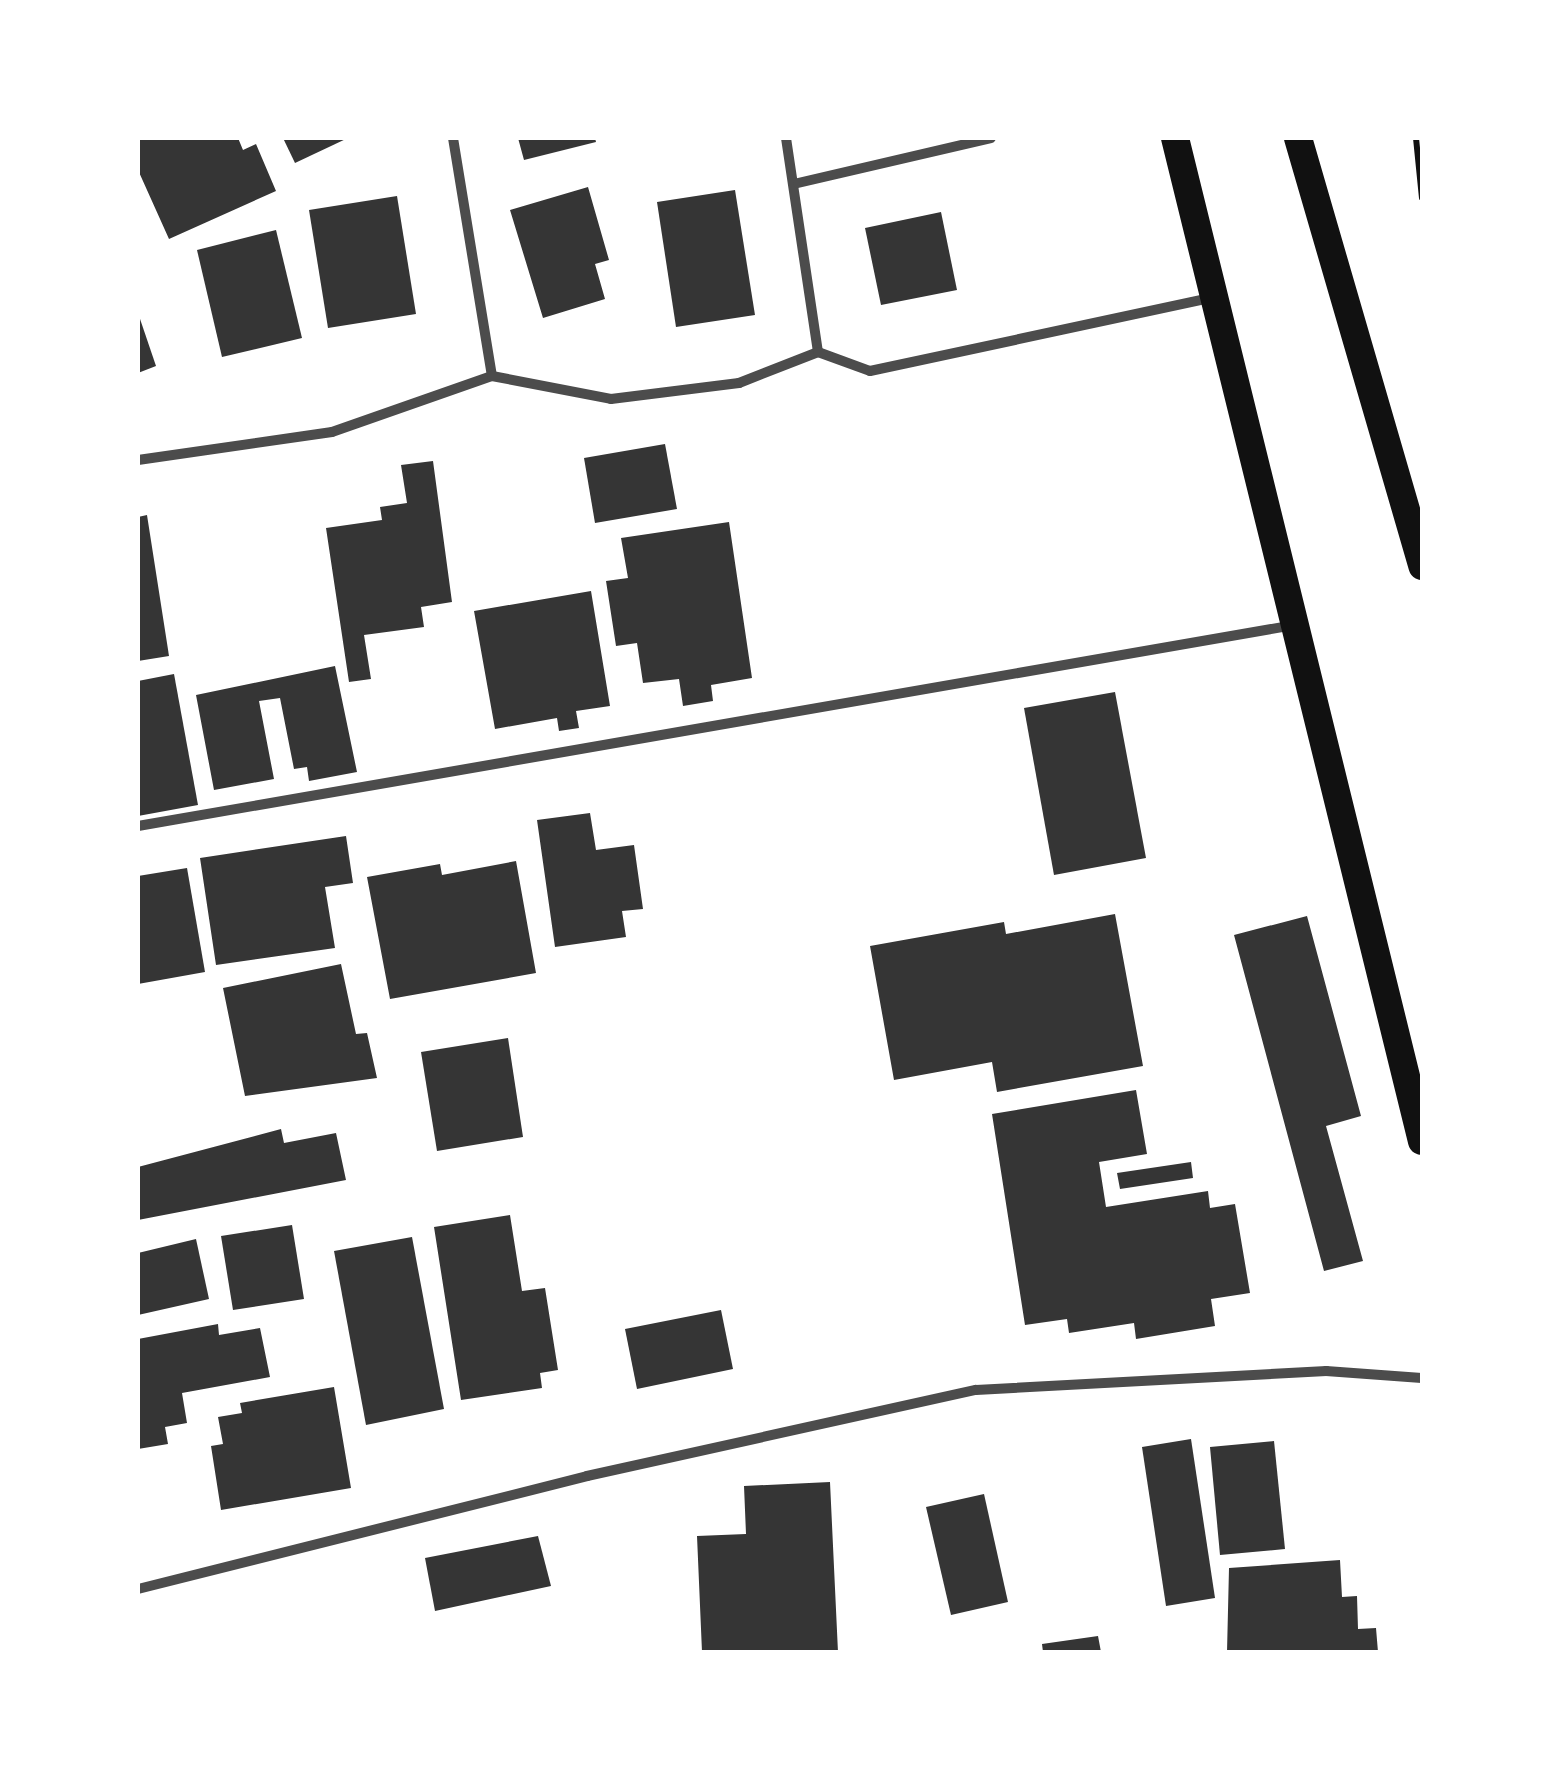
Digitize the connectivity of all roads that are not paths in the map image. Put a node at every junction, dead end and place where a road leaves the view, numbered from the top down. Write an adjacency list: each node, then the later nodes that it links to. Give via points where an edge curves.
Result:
1 (453, 138): 9 (street)
2 (786, 138): 6 (street)
3 (991, 138): 6 (street)
4 (1175, 138): 7 (highway)
5 (1298, 138): 11 (highway)
6 (798, 182): 8 (street)
7 (1215, 297): 8 (street, via 870,371); 12 (highway)
8 (818, 352): 9 (street, via 740,383 610,399)
9 (492, 376): 10 (street, via 332,432)
10 (138, 460)
11 (1422, 566)
12 (1298, 624): 13 (street); 14 (highway)
13 (138, 826)
14 (1422, 1141)
15 (1422, 1378): 16 (street, via 1326,1371 976,1390 587,1476)
16 (138, 1589)

